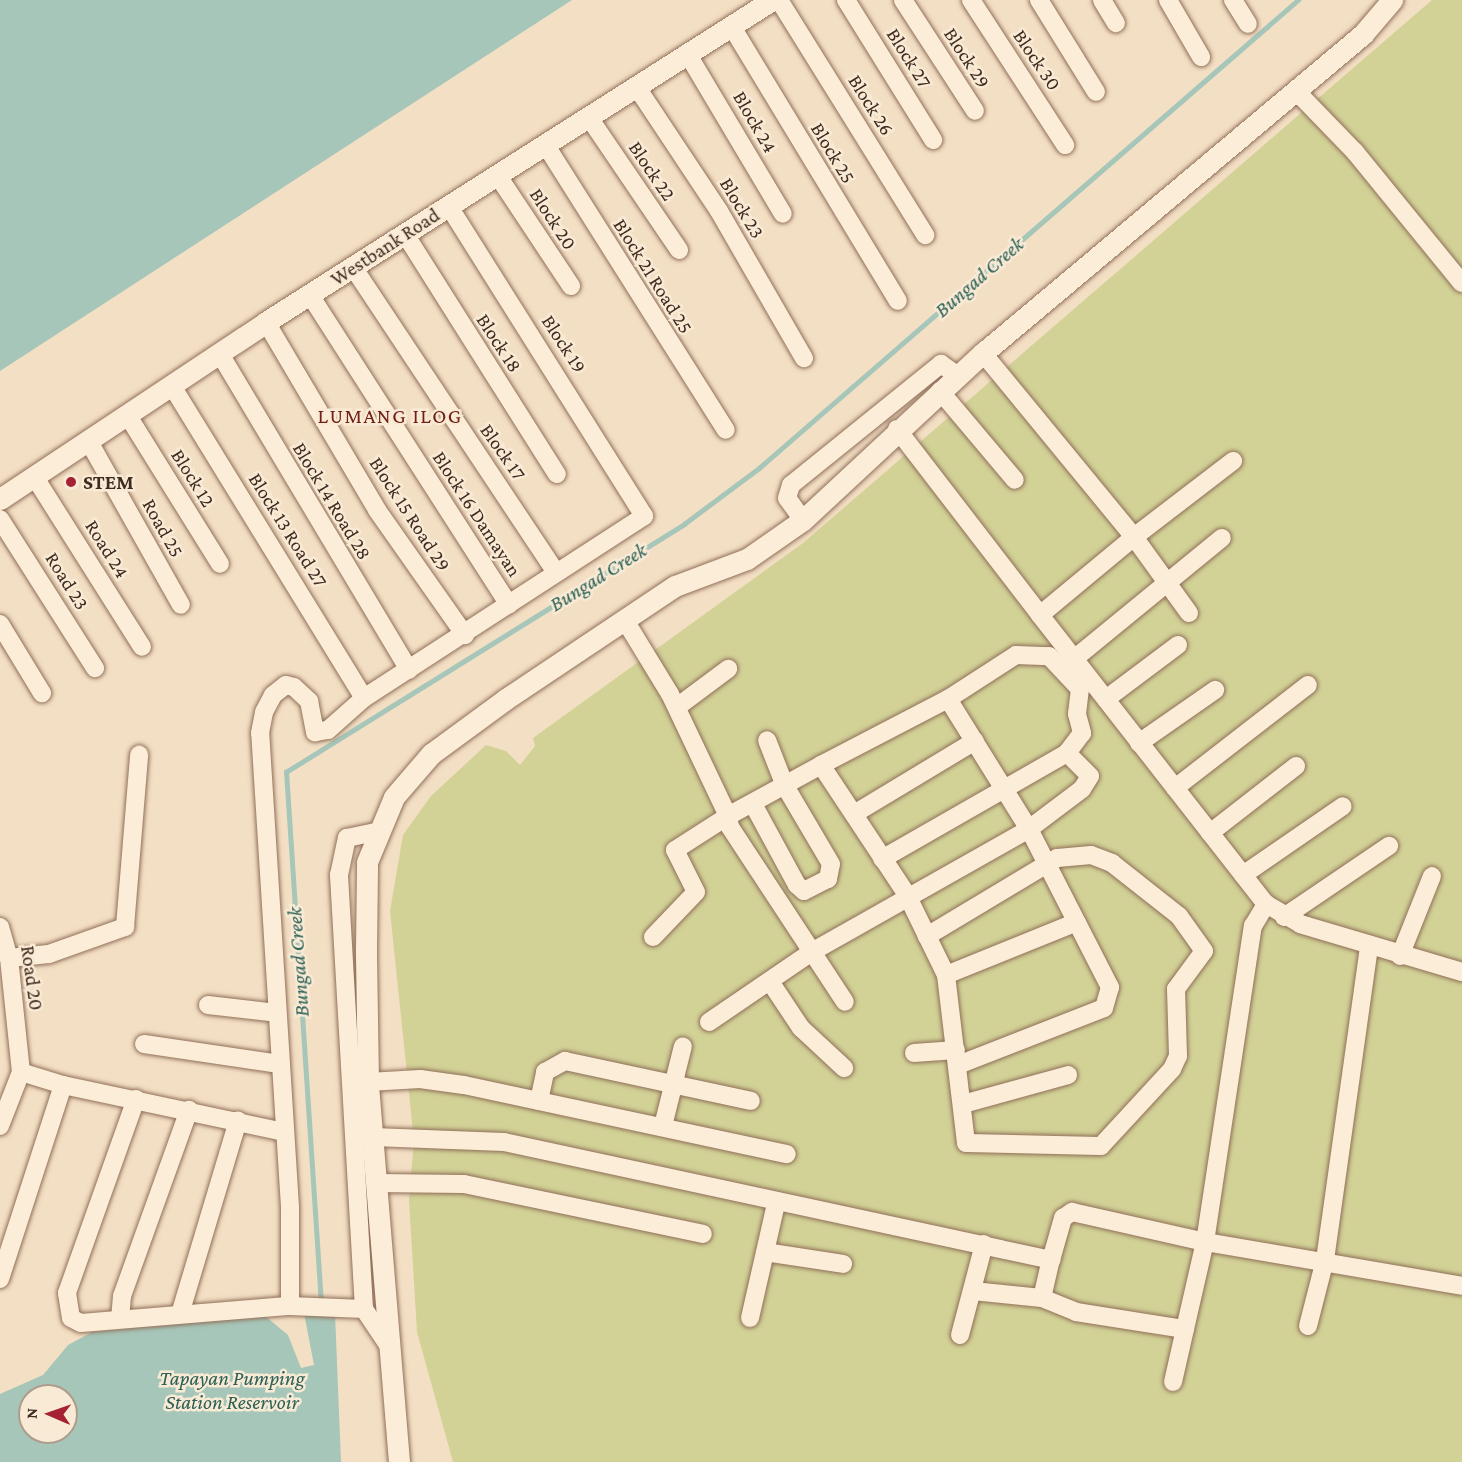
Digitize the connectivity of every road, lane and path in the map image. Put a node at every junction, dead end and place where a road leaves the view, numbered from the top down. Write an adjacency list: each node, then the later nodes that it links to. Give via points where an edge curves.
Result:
1 (772, 0): 13 (street, Westbank Road)
2 (779, 0): 28 (street, Block 26)
3 (846, 0): 21 (street, Block 27)
4 (903, 0): 19 (street, Block 29)
5 (971, 0): 23 (street, Block 30)
6 (1039, 0): 18 (street)
7 (1102, 0): 11 (street)
8 (1168, 0): 15 (street)
9 (1233, 0): 12 (street)
10 (1392, 0): 17 (street, via 1363,34)
11 (1116, 23)
12 (1248, 24)
13 (732, 27): 14 (street, Westbank Road); 34 (street, Block 25)
14 (687, 53): 16 (street, Westbank Road); 26 (street, Block 24)
15 (1201, 57)
16 (636, 86): 20 (street, Westbank Road); 38 (street, Block 23, via 719,211)
17 (1296, 91): 31 (street, via 1355,152); 36 (street)
18 (1096, 92)
19 (975, 111)
20 (588, 116): 22 (street, Westbank Road); 29 (street, Block 22)
21 (933, 140)
22 (545, 144): 24 (street, Westbank Road); 44 (street, Block 21 Road 25)
23 (1065, 145)
24 (498, 176): 25 (street, Westbank Road); 32 (street, Block 20)
25 (449, 206): 27 (street, Westbank Road); 56 (street, Block 19, via 642,505 642,521)
26 (783, 214)
27 (405, 234): 30 (street, Westbank Road); 47 (street, Block 18)
28 (925, 235)
29 (679, 250)
30 (353, 267): 33 (street, Westbank Road); 56 (street, Block 17)
31 (1462, 282)
32 (571, 286)
33 (310, 295): 35 (street, Westbank Road); 59 (street, Block 16 Damayan)
34 (898, 301)
35 (266, 322): 37 (street, Westbank Road); 64 (street, Block 15 Road 29, via 377,510)
36 (983, 353): 39 (street); 53 (street)
37 (220, 354): 40 (street, Westbank Road); 70 (street, Block 14 Road 28)
38 (804, 358)
39 (958, 376): 41 (street); 52 (street, via 941,364 791,485 787,498)
40 (172, 386): 42 (street, Westbank Road); 74 (street, Block 13 Road 27)
41 (940, 391): 43 (street); 49 (street)
42 (128, 416): 45 (street, Westbank Road); 55 (street, Block 12)
43 (897, 429): 52 (street); 61 (street)
44 (726, 430)
45 (88, 441): 48 (street, Westbank Road); 58 (street, Road 25)
46 (1233, 461): 53 (street)
47 (557, 474)
48 (34, 476): 50 (street, Westbank Road); 66 (street, Road 24)
49 (1015, 480)
50 (0, 499)
51 (0, 519): 68 (street, Road 23)
52 (804, 519): 62 (street, via 747,559 675,586)
53 (1134, 537): 57 (street); 61 (street)
54 (1222, 538): 57 (street)
55 (220, 564)
56 (556, 572): 59 (street)
57 (1169, 581): 60 (street); 67 (street)
58 (181, 605)
59 (510, 605): 64 (street)
60 (1189, 613)
61 (1040, 615): 67 (street)
62 (626, 622): 77 (street); 93 (street, via 431,754 409,774)
63 (0, 624): 73 (street)
64 (465, 635): 70 (street)
65 (1178, 645): 76 (street)
66 (142, 646)
67 (1074, 659): 76 (street)
68 (95, 668)
69 (728, 669): 77 (street)
70 (409, 670): 74 (street)
71 (1308, 685): 86 (street)
72 (1215, 690): 80 (street)
73 (42, 693)
74 (364, 698): 116 (street, via 319,734 309,701 294,687 286,685 273,695 264,712 260,734)
75 (948, 699): 79 (street); 81 (street, via 1016,655 1049,656 1080,689 1077,714 1082,733); 83 (street)
76 (1106, 699): 80 (street)
77 (677, 707): 91 (street)
78 (767, 740): 85 (street)
79 (975, 741): 87 (street); 90 (street)
80 (1139, 743): 86 (street)
81 (1066, 753): 87 (street); 92 (street, via 1090,776 1088,784)
82 (139, 755): 110 (street, via 125,927 41,956)
83 (821, 765): 85 (street); 90 (street)
84 (1296, 766): 94 (street)
85 (785, 786): 88 (street); 88 (street, via 831,864 828,879 804,891 797,885)
86 (1175, 788): 94 (street)
87 (1006, 789): 92 (street); 96 (street)
88 (753, 804): 91 (street)
89 (1343, 806): 98 (street)
90 (854, 814): 96 (street)
91 (728, 816): 106 (street, via 675,850 696,892); 108 (street, via 730,827)
92 (1029, 829): 97 (street); 100 (street)
93 (375, 832): 126 (street, via 367,862); 154 (street, via 347,838 339,875)
94 (1210, 833): 98 (street)
95 (1389, 846): 102 (street)
96 (882, 860): 100 (street)
97 (1048, 866): 103 (street); 105 (street); 132 (street, via 1068,854 1112,862 1179,916 1198,940 1204,951 1200,962 1176,989 1178,1056 1113,1139 1093,1148 966,1143)
98 (1243, 875): 101 (street)
99 (1432, 876): 109 (street)
100 (907, 895): 105 (street); 108 (street)
101 (1266, 904): 102 (street); 143 (street, via 1253,926)
102 (1284, 917): 107 (street)
103 (1077, 922): 112 (street); 121 (street, via 1110,987 1104,1008)
104 (0, 927): 110 (street, Road 20)
105 (927, 936): 112 (street)
106 (653, 937)
107 (1369, 948): 109 (street); 147 (street)
108 (810, 952): 113 (street); 114 (street)
109 (1400, 956): 111 (street)
110 (9, 958): 124 (street, Road 20)
111 (1462, 971)
112 (946, 975): 121 (street)
113 (771, 983): 117 (street); 123 (street, via 801,1028)
114 (845, 1002)
115 (208, 1005): 116 (street)
116 (277, 1014): 122 (street)
117 (709, 1022)
118 (144, 1044): 122 (street)
119 (683, 1046): 127 (street)
120 (914, 1053): 121 (street)
121 (957, 1058): 132 (street)
122 (280, 1064): 137 (street)
123 (844, 1068)
124 (21, 1072): 128 (street); 135 (street)
125 (1068, 1075): 132 (street)
126 (368, 1082): 130 (street, via 420,1079); 138 (street)
127 (674, 1083): 130 (street, via 556,1062 544,1072); 131 (street); 136 (street)
128 (63, 1084): 129 (street); 149 (street)
129 (136, 1099): 133 (street); 157 (street, via 67,1293 71,1318 81,1323)
130 (539, 1101): 136 (street)
131 (751, 1101)
132 (963, 1104)
133 (189, 1110): 134 (street); 157 (street, via 122,1296)
134 (238, 1121): 137 (street); 155 (street)
135 (0, 1126)
136 (663, 1126): 139 (street)
137 (284, 1132): 153 (street)
138 (372, 1137): 140 (street); 141 (street, via 504,1142)
139 (787, 1154)
140 (376, 1183): 142 (street, via 464,1184); 161 (street)
141 (776, 1204): 144 (street); 145 (street)
142 (703, 1234)
143 (1205, 1242): 146 (street, via 1072,1212 1063,1218); 147 (street); 159 (street)
144 (984, 1244): 146 (street); 151 (street)
145 (765, 1252): 148 (street); 156 (street)
146 (1051, 1260): 152 (street)
147 (1325, 1260): 150 (street); 158 (street)
148 (843, 1264)
149 (0, 1279)
150 (1462, 1286)
151 (973, 1291): 152 (street); 160 (street)
152 (1042, 1298): 159 (street, via 1076,1312)
153 (296, 1307): 154 (street); 155 (street)
154 (356, 1308): 161 (street)
155 (180, 1314): 157 (street)
156 (750, 1318)
157 (120, 1319)
158 (1308, 1326)
159 (1185, 1329): 162 (street)
160 (960, 1335)
161 (390, 1348): 163 (street)
162 (1173, 1382)
163 (399, 1462)

